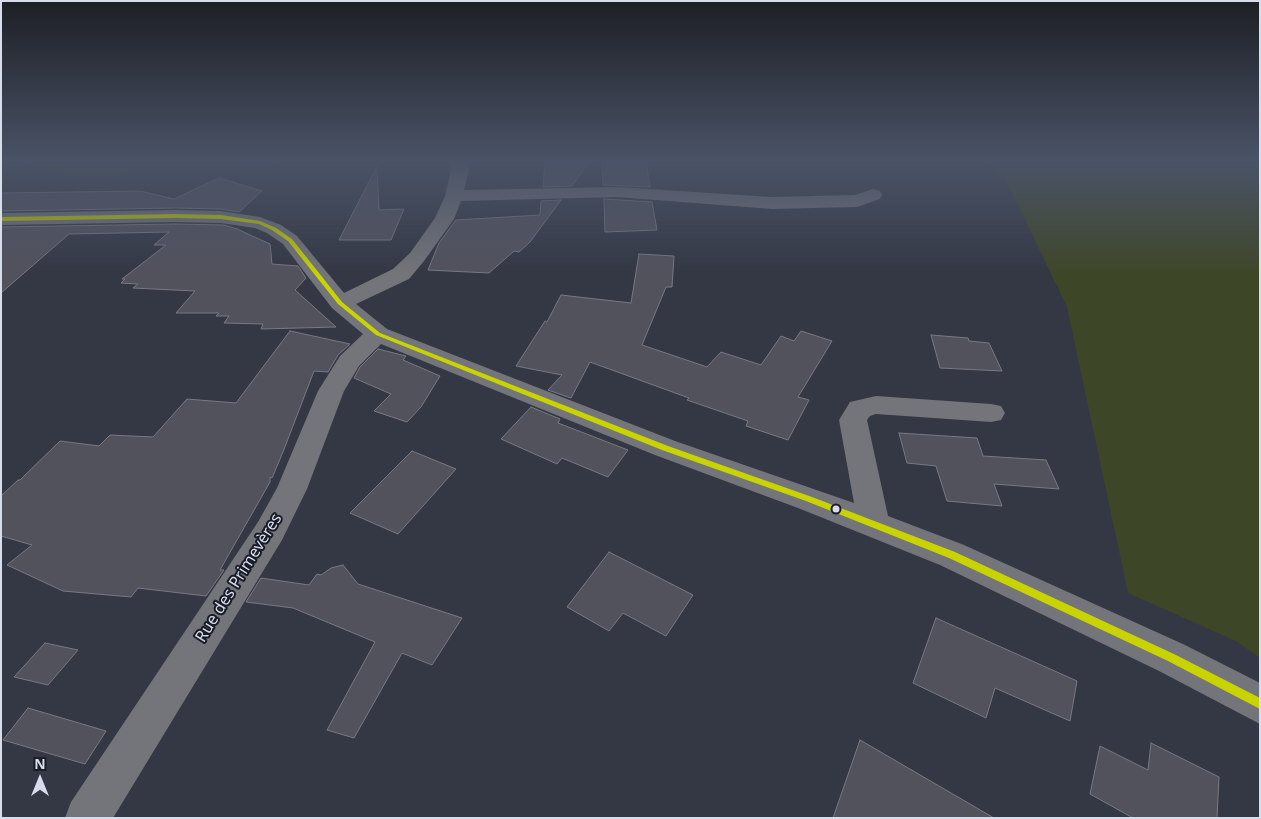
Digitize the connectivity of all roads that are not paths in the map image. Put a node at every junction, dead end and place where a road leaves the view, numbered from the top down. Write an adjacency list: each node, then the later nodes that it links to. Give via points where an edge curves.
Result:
1 (453, 199): 5 (street, via 444,219 401,274)
2 (710, 199): 3 (street, via 772,204)
3 (862, 199)
4 (1, 219): 5 (street, via 175,216 221,217 260,223 290,240)
5 (340, 303): 6 (street)
6 (378, 334): 8 (street, via 665,448); 10 (street, Rue des Primevères, via 358,352 331,391 292,489 270,531)
7 (991, 413): 8 (street, via 876,405 860,409 853,420)
8 (874, 524): 9 (street, via 961,559 1172,658)
9 (1260, 704)
10 (87, 818)

